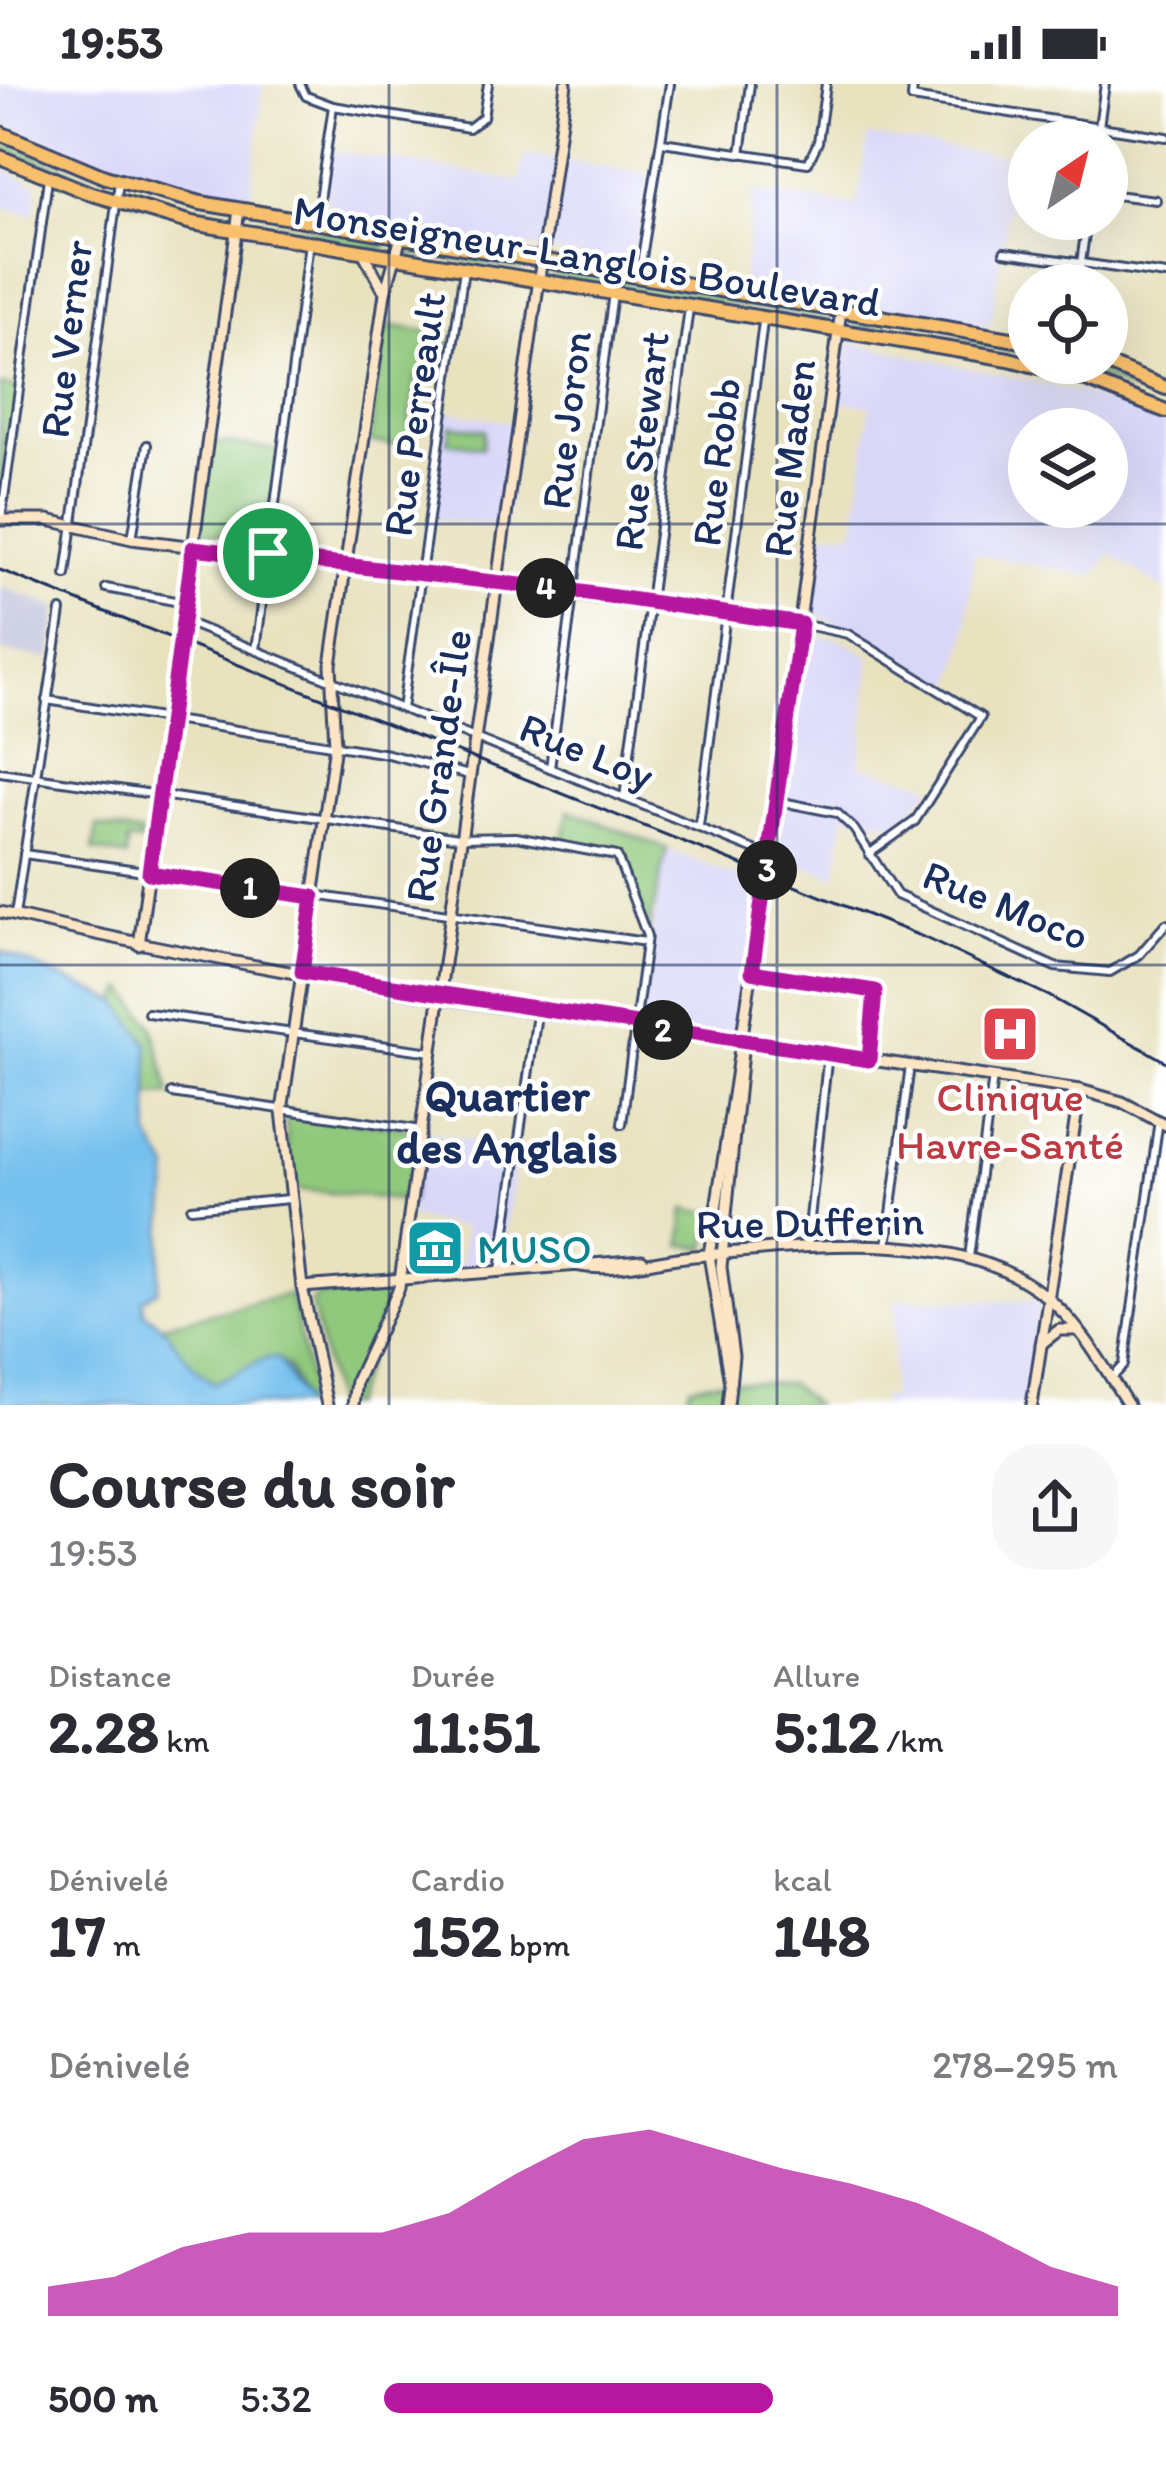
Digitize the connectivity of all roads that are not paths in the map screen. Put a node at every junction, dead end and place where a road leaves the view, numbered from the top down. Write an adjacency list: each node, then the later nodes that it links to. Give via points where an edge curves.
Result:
1 (300, 84): 9 (street, via 306,96)
2 (488, 84): 9 (street, via 483,117 469,128)
3 (566, 84): 32 (street, Rue Grande-Île)
4 (670, 84): 15 (street)
5 (750, 84): 16 (street)
6 (826, 84): 16 (street, via 808,163)
7 (914, 84): 10 (street, via 911,98)
8 (1105, 84): 11 (street)
9 (333, 106): 24 (street)
10 (1070, 120)
11 (1100, 120)
12 (1128, 130): 14 (street)
13 (0, 133): 19 (highway, Monseigneur-Langlois Boulevard)
14 (1166, 137)
15 (662, 142): 16 (street); 36 (street)
16 (740, 154)
17 (0, 157): 18 (highway, Monseigneur-Langlois Boulevard)
18 (48, 178): 22 (highway, Monseigneur-Langlois Boulevard); 51 (street)
19 (119, 182): 22 (street, Rue Verner); 23 (highway, Monseigneur-Langlois Boulevard)
20 (1128, 197): 21 (street)
21 (1156, 200)
22 (115, 202): 25 (highway, Monseigneur-Langlois Boulevard); 52 (street, Rue Verner)
23 (239, 210): 24 (highway, Monseigneur-Langlois Boulevard); 25 (street)
24 (316, 224): 26 (highway, Monseigneur-Langlois Boulevard)
25 (236, 231): 28 (highway, Monseigneur-Langlois Boulevard); 54 (street)
26 (400, 237): 31 (street); 32 (highway, Monseigneur-Langlois Boulevard)
27 (1084, 240): 33 (street)
28 (310, 243): 29 (highway, Monseigneur-Langlois Boulevard); 55 (street)
29 (363, 252): 31 (highway, Monseigneur-Langlois Boulevard); 38 (street)
30 (1004, 252): 33 (street)
31 (391, 256): 34 (highway, Monseigneur-Langlois Boulevard); 38 (street)
32 (542, 260): 36 (highway, Monseigneur-Langlois Boulevard); 37 (street, Rue Grande-Île)
33 (1081, 263): 35 (street)
34 (464, 269): 37 (highway, Monseigneur-Langlois Boulevard); 57 (street, Rue Perreault)
35 (1166, 275)
36 (639, 276): 41 (highway, Monseigneur-Langlois Boulevard)
37 (538, 281): 39 (highway, Monseigneur-Langlois Boulevard); 59 (street, Rue Grande-Île)
38 (385, 293): 56 (street)
39 (613, 293): 40 (highway, Monseigneur-Langlois Boulevard); 61 (street, Rue Joron)
40 (689, 306): 42 (highway, Monseigneur-Langlois Boulevard); 62 (street, Rue Stewart)
41 (841, 310): 43 (street, Rue Maden); 44 (highway, Monseigneur-Langlois Boulevard)
42 (764, 318): 43 (highway, Monseigneur-Langlois Boulevard); 65 (street, Rue Robb)
43 (838, 330): 45 (highway, Monseigneur-Langlois Boulevard); 67 (street, Rue Maden)
44 (1008, 338)
45 (1008, 358)
46 (1128, 372): 48 (highway)
47 (1104, 384): 49 (highway, Monseigneur-Langlois Boulevard)
48 (1166, 388)
49 (1166, 411)
50 (147, 445): 53 (street)
51 (0, 520): 52 (street)
52 (73, 526): 53 (street); 58 (street, Rue Verner)
53 (132, 539): 54 (street)
54 (193, 548): 55 (street); 63 (street)
55 (268, 553): 56 (street); 68 (street)
56 (346, 563): 57 (street); 69 (street)
57 (422, 573): 59 (street); 71 (street, Rue Perreault)
58 (66, 575)
59 (497, 582): 61 (street); 73 (street, Rue Grande-Île)
60 (106, 588): 63 (street)
61 (574, 591): 62 (street); 75 (street, Rue Joron)
62 (650, 601): 65 (street); 80 (street, Rue Stewart)
63 (185, 603): 66 (street)
64 (61, 611): 70 (street)
65 (728, 611): 67 (street); 83 (street, Rue Robb)
66 (183, 621): 68 (street, Rue Loy); 72 (street)
67 (801, 624): 81 (street, Rue Maden); 86 (street, via 848,634 981,717 915,821)
68 (256, 650): 69 (street, Rue Loy)
69 (331, 681): 71 (street, Rue Loy); 74 (street)
70 (47, 700): 72 (street); 78 (street)
71 (403, 709): 73 (street, Rue Loy)
72 (170, 720): 74 (street); 79 (street)
73 (475, 739): 75 (street, Rue Loy); 77 (street, Rue Grande-Île)
74 (335, 745): 77 (street); 82 (street)
75 (550, 768): 80 (street, Rue Loy)
76 (0, 772): 78 (street)
77 (469, 775): 84 (street, Rue Grande-Île)
78 (35, 777): 79 (street); 85 (street)
79 (160, 795): 82 (street); 88 (street)
80 (624, 798): 83 (street, Rue Loy)
81 (777, 801): 86 (street, Rue Moco, via 837,813); 87 (street, Rue Maden)
82 (324, 820): 84 (street); 89 (street)
83 (699, 828): 87 (street, Rue Loy)
84 (462, 837): 92 (street, Rue Grande-Île); 94 (street, via 516,837 617,856)
85 (24, 854): 88 (street); 91 (street)
86 (869, 854): 93 (street, Rue Moco, via 897,896 1068,970 1126,965)
87 (770, 856): 97 (street, Rue Maden)
88 (149, 873): 89 (street); 95 (street)
89 (313, 897): 92 (street); 96 (street)
90 (0, 912): 91 (street)
91 (15, 915): 95 (street)
92 (451, 915): 94 (street); 98 (street, Rue Grande-Île)
93 (1166, 924)
94 (646, 942): 101 (street)
95 (139, 946): 96 (street)
96 (302, 972): 98 (street); 102 (street)
97 (752, 972): 103 (street, Rue Maden); 106 (street, via 875,991)
98 (440, 995): 99 (street); 104 (street, Rue Grande-Île)
99 (538, 1011): 101 (street); 122 (street)
100 (148, 1013): 102 (street)
101 (635, 1027): 103 (street); 113 (street)
102 (293, 1034): 104 (street); 111 (street)
103 (743, 1041): 105 (street); 119 (street, Rue Maden); 120 (street, Rue Maden)
104 (432, 1052): 114 (street, Rue Grande-Île)
105 (828, 1053): 106 (street); 118 (street)
106 (869, 1060): 107 (street)
107 (910, 1065): 108 (street); 117 (street)
108 (993, 1077): 109 (street); 121 (street)
109 (1080, 1090): 112 (street); 125 (street)
110 (172, 1094): 111 (street)
111 (282, 1112): 114 (street); 115 (street)
112 (1162, 1122): 128 (street, via 1124,1365)
113 (622, 1124)
114 (421, 1130): 123 (street, Rue Grande-Île)
115 (289, 1199): 116 (street); 124 (street)
116 (191, 1208)
117 (886, 1247): 118 (street, Rue Dufferin); 121 (street, Rue Dufferin)
118 (806, 1251): 119 (street, Rue Dufferin)
119 (722, 1254): 120 (street, Rue Dufferin); 129 (street, Rue Maden)
120 (709, 1255): 122 (street, Rue Dufferin); 129 (street, Rue Maden)
121 (969, 1257): 125 (street, Rue Dufferin)
122 (500, 1271): 123 (street, Rue Dufferin)
123 (400, 1280): 124 (street, Rue Dufferin); 132 (street, Rue Grande-Île)
124 (302, 1287): 131 (street)
125 (1047, 1297): 126 (street, Rue Dufferin); 127 (street)
126 (1078, 1330): 127 (street, via 1059,1330); 128 (street, Rue Dufferin)
127 (1041, 1344): 130 (street)
128 (1111, 1378): 134 (street, Rue Dufferin)
129 (730, 1386): 133 (street)
130 (1034, 1403)
131 (327, 1405)
132 (353, 1405)
133 (728, 1405)
134 (1128, 1405)

